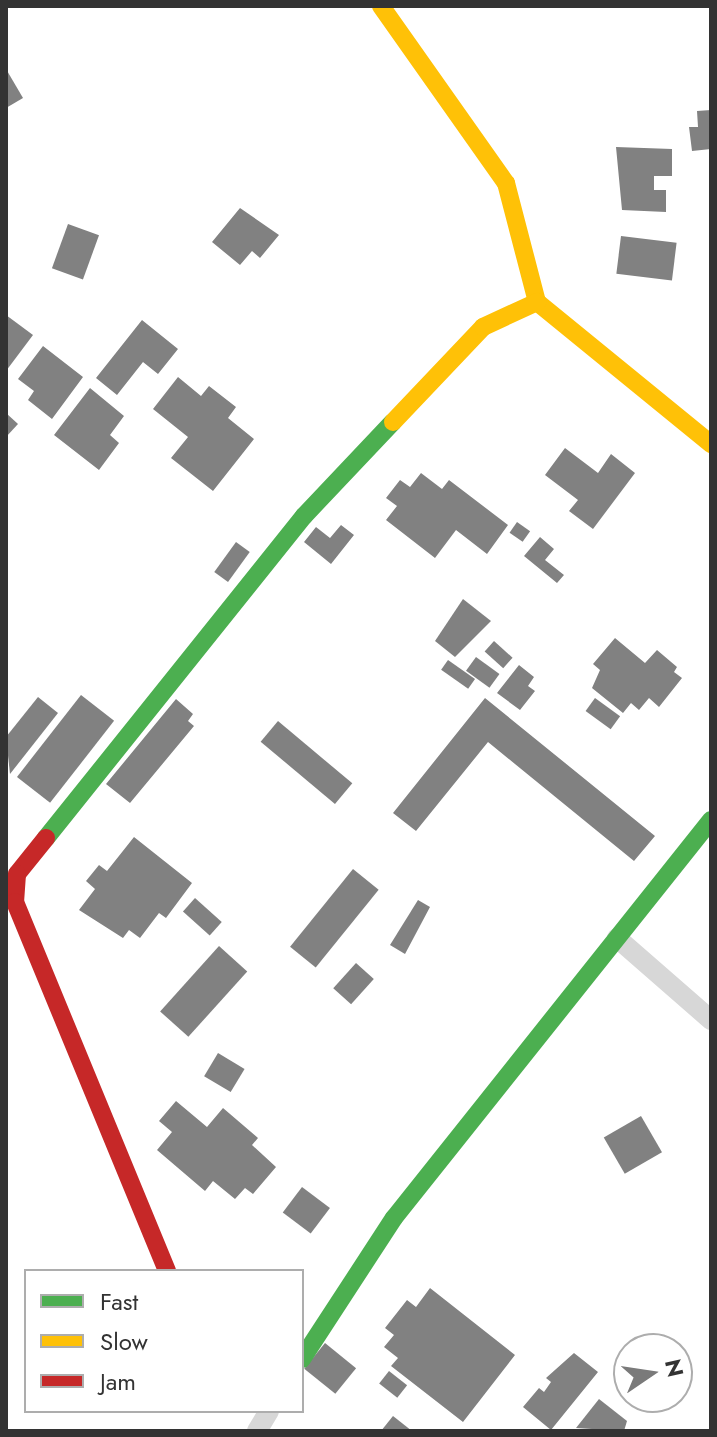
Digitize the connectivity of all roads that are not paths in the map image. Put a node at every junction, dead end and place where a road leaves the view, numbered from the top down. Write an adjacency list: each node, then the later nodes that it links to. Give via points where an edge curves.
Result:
1 (381, 6): 2 (street, via 473,128 506,183)
2 (537, 302): 3 (street); 7 (street, via 483,327 304,516 17,874 15,902)
3 (711, 444)
4 (711, 820): 5 (street)
5 (617, 938): 6 (street); 8 (street, via 394,1218)
6 (711, 1020)
7 (166, 1269)
8 (304, 1356)
9 (268, 1413): 10 (street)
10 (257, 1431)

